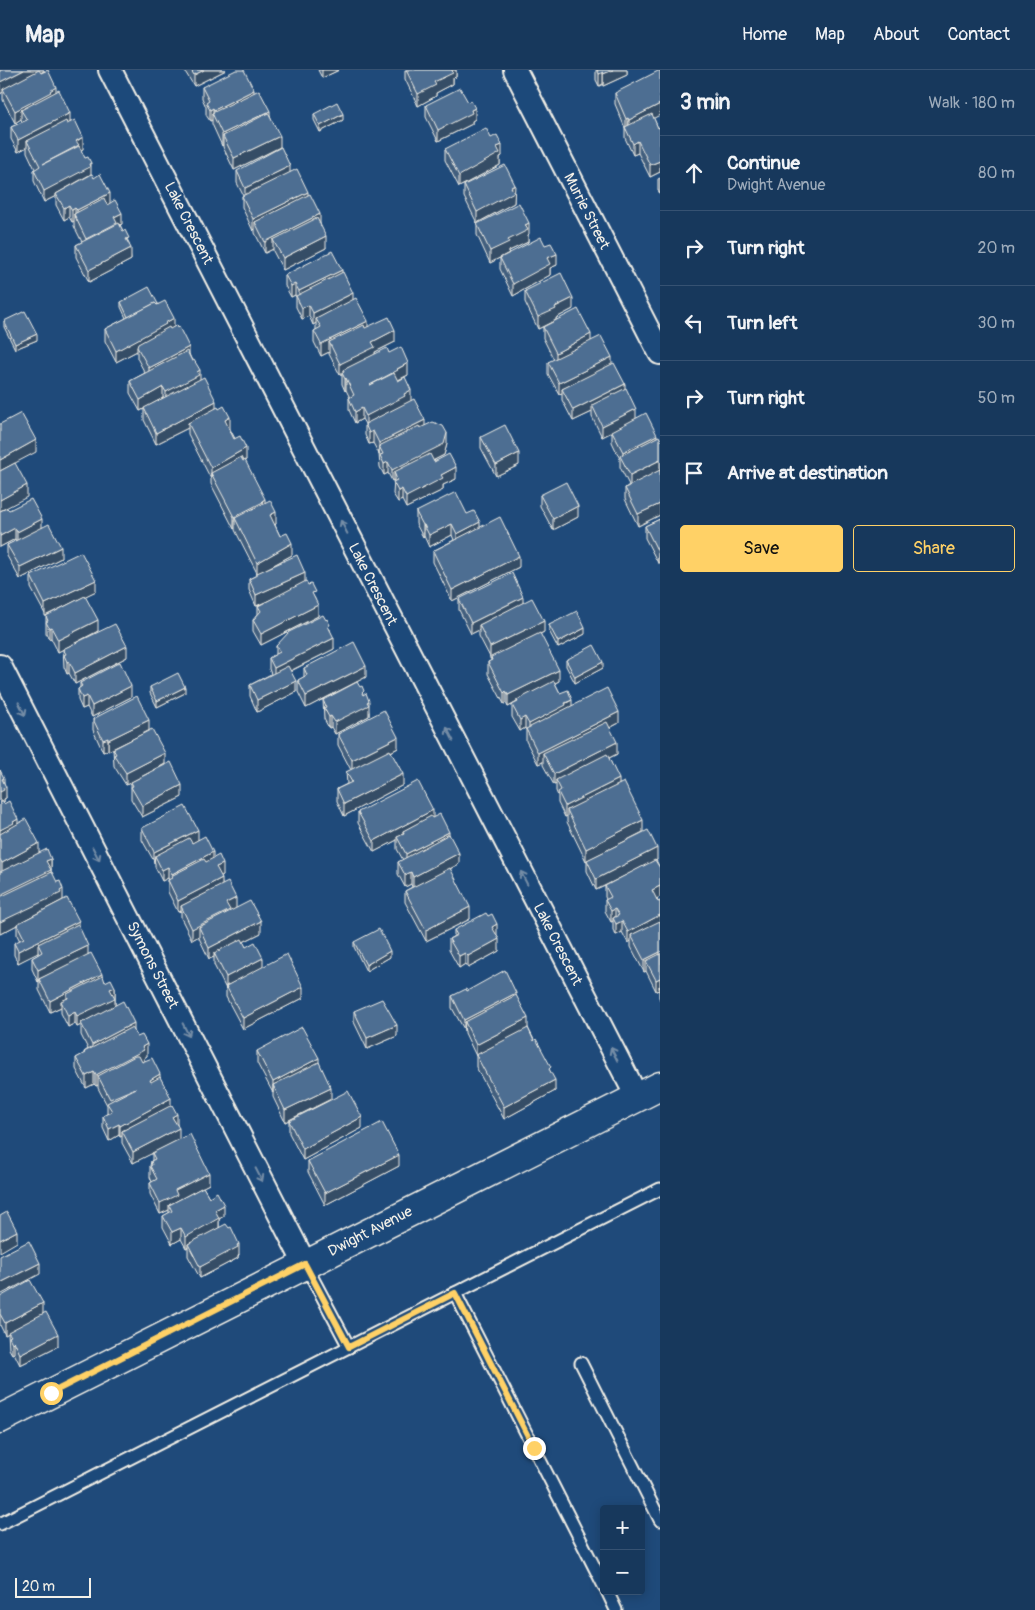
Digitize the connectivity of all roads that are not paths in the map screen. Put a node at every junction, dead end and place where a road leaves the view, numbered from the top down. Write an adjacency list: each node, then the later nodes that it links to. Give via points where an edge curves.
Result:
1 (110, 70): 5 (street, Lake Crescent, one-way to 1)
2 (515, 70): 3 (street, Murrie Street)
3 (660, 352)
4 (0, 666): 7 (street, Symons Street, one-way to 7)
5 (648, 1091): 7 (street, Dwight Avenue)
6 (660, 1189): 8 (lane)
7 (305, 1264): 9 (lane); 11 (street, Dwight Avenue)
8 (455, 1293): 9 (lane); 14 (lane)
9 (349, 1347): 13 (lane)
10 (581, 1363): 12 (lane)
11 (0, 1419)
12 (660, 1520)
13 (0, 1524)
14 (600, 1578)
15 (609, 1595): 16 (lane)
16 (616, 1610)

